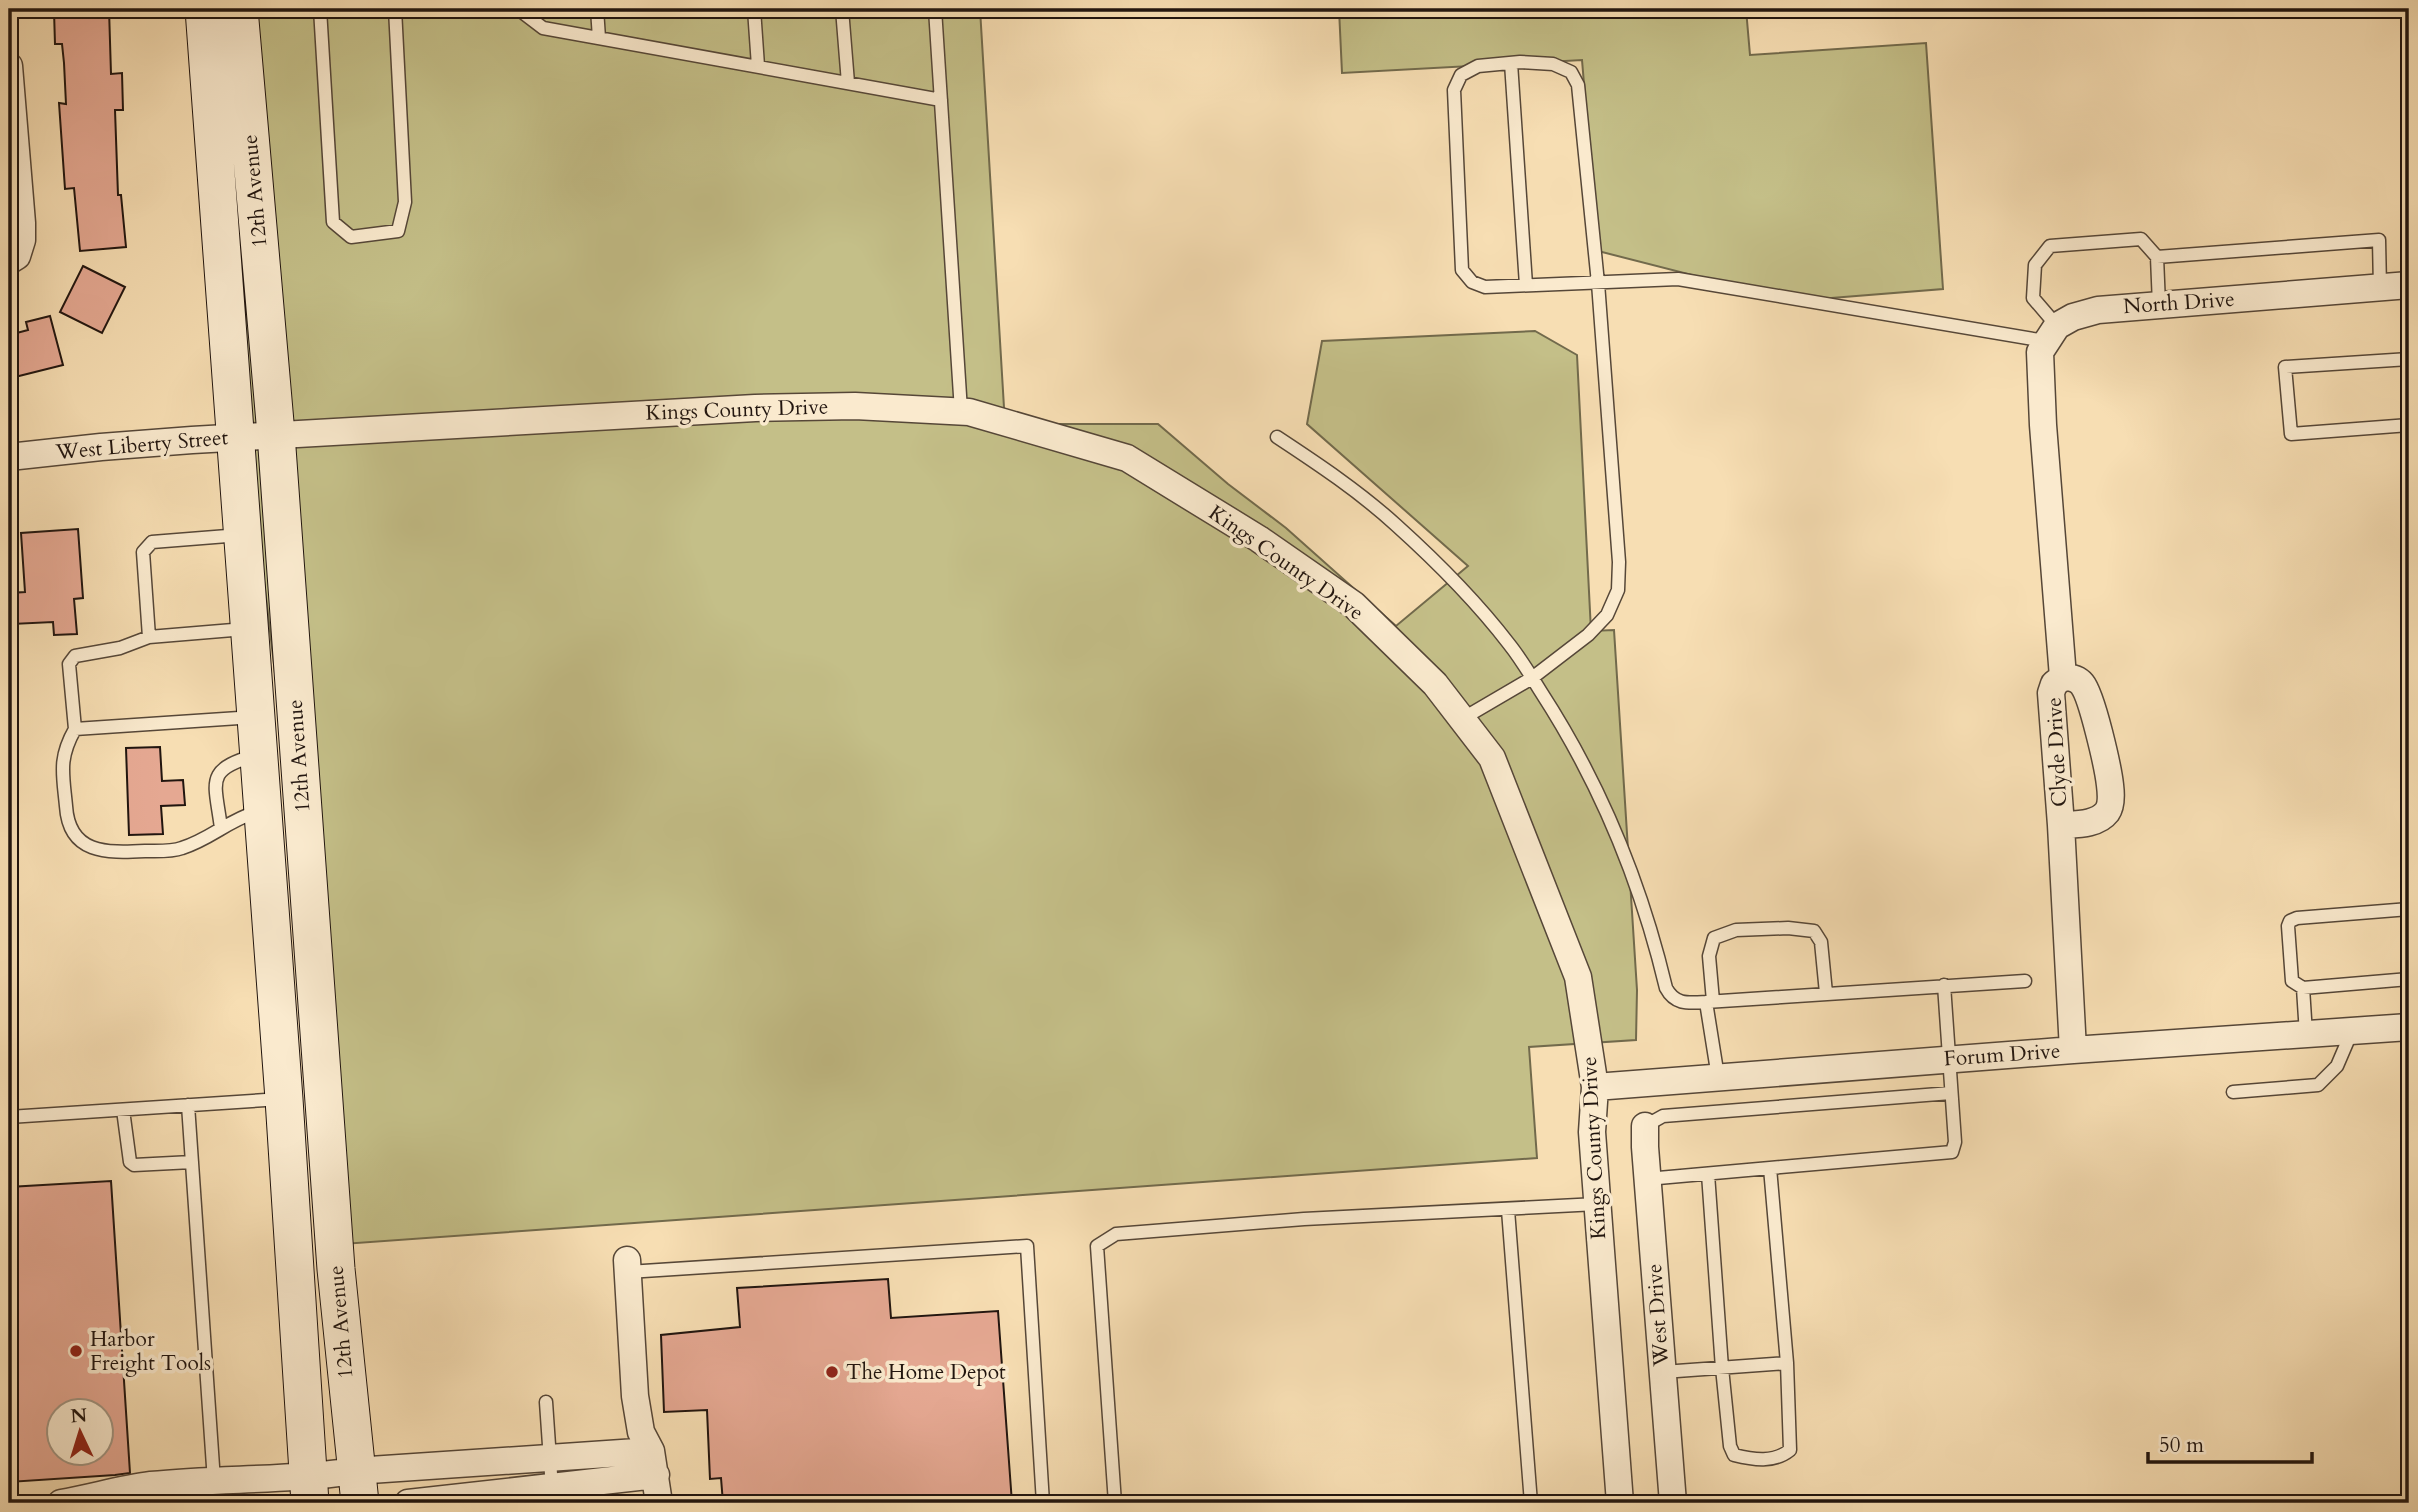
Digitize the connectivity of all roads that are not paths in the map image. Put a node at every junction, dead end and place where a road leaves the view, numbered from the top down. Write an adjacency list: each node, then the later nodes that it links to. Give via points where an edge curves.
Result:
1 (204, 9): 28 (main road, 12th Avenue)
2 (239, 9): 27 (main road, 12th Avenue)
3 (320, 9): 4 (lane, via 333,222 351,237 398,231 405,202)
4 (395, 9)
5 (522, 9): 10 (lane, via 543,28)
6 (597, 9): 10 (lane)
7 (754, 9): 13 (lane)
8 (842, 9): 14 (lane)
9 (935, 9): 15 (lane)
10 (599, 38): 13 (lane)
11 (1511, 63): 18 (lane, via 1553,64 1572,72 1578,85); 19 (lane); 19 (lane, via 1478,66 1461,75 1454,90 1462,270 1472,282 1486,287)
12 (9, 65): 17 (street, via 22,223 22,240)
13 (758, 66): 14 (lane)
14 (848, 83): 15 (lane)
15 (941, 100): 25 (lane)
16 (2157, 257): 21 (lane, via 2379,240); 22 (lane); 23 (lane, via 2141,239 2050,246 2035,265 2034,298)
17 (13, 258)
18 (1598, 283): 19 (lane); 23 (lane, via 1678,279); 35 (lane, via 1618,590 1607,615 1588,635)
19 (1525, 285)
20 (2409, 285): 21 (street, North Drive)
21 (2381, 288): 22 (street, North Drive)
22 (2159, 305): 23 (street, North Drive, via 2098,310 2073,317)
23 (2051, 333): 34 (street, via 2040,352)
24 (2409, 359): 26 (lane, via 2285,367 2291,434)
25 (961, 411): 27 (street, Kings County Drive, via 755,408); 37 (street, Kings County Drive, via 1127,458 1259,539 1354,606 1434,684)
26 (2409, 425)
27 (276, 434): 28 (street, West Liberty Street); 71 (main road, 12th Avenue)
28 (236, 437): 30 (street, West Liberty Street); 31 (main road, 12th Avenue)
29 (1277, 437): 35 (lane, via 1395,524 1472,599)
30 (9, 457)
31 (244, 534): 32 (main road, 12th Avenue); 33 (lane, via 152,542 143,552)
32 (250, 629): 33 (lane); 36 (main road, 12th Avenue)
33 (149, 637): 38 (lane, via 75,656 69,664)
34 (2063, 677): 41 (street, Clyde Drive, via 2051,693); 41 (street, Clyde Drive, via 2083,685 2090,700 2110,785 2110,805 2099,818)
35 (1532, 678): 37 (lane); 49 (lane, via 1600,795 1634,876 1671,998)
36 (257, 717): 38 (lane); 39 (main road, 12th Avenue)
37 (1462, 719): 56 (street, Kings County Drive, via 1492,758 1578,976)
38 (75, 729): 42 (lane, via 62,760 67,825 98,852 180,850)
39 (260, 754): 40 (main road, 12th Avenue); 42 (lane, via 230,763 217,776)
40 (264, 810): 42 (lane); 59 (main road, 12th Avenue)
41 (2061, 825): 53 (street, Clyde Drive)
42 (221, 828)
43 (2409, 909): 47 (lane, via 2290,921 2292,981)
44 (2409, 979): 47 (lane)
45 (2025, 981): 46 (lane)
46 (1944, 985): 48 (lane); 54 (lane)
47 (2303, 988): 52 (lane)
48 (1826, 993): 49 (lane); 49 (lane, via 1821,942 1814,931 1735,930 1714,938 1709,956)
49 (1709, 1002): 55 (lane)
50 (2409, 1027): 51 (street, Forum Drive)
51 (2352, 1031): 52 (street, Forum Drive); 57 (lane, via 2337,1066 2318,1085)
52 (2306, 1034): 53 (street, Forum Drive)
53 (2073, 1050): 54 (street, Forum Drive)
54 (1948, 1059): 55 (street, Forum Drive); 58 (lane)
55 (1718, 1077): 56 (street, Forum Drive)
56 (1595, 1087): 68 (street, Kings County Drive, via 1592,1132)
57 (2233, 1092)
58 (1951, 1093): 63 (lane, via 1663,1116); 65 (lane, via 1952,1152)
59 (285, 1099): 60 (lane); 71 (main road, via 299,1117 308,1144 319,1252); 80 (main road, 12th Avenue)
60 (188, 1105): 61 (lane); 64 (lane)
61 (123, 1110): 62 (lane); 64 (lane, via 130,1162)
62 (9, 1117)
63 (1645, 1126): 67 (street, West Drive)
64 (192, 1162): 78 (lane)
65 (1770, 1168): 66 (lane); 72 (lane)
66 (1708, 1174): 67 (lane); 73 (lane)
67 (1647, 1179): 74 (street, West Drive)
68 (1597, 1204): 69 (lane); 88 (street, Kings County Drive)
69 (1508, 1210): 86 (lane, via 1116,1234 1097,1246); 87 (lane)
70 (628, 1266): 77 (street, via 635,1396 641,1432); 85 (lane, via 1027,1246)
71 (336, 1269): 79 (main road, 12th Avenue)
72 (1787, 1363): 73 (lane); 73 (lane, via 1790,1450 1781,1458 1751,1460 1734,1455)
73 (1722, 1368): 74 (lane)
74 (1663, 1372): 89 (street, West Drive)
75 (546, 1402): 76 (lane)
76 (550, 1458): 77 (street); 79 (street); 81 (lane)
77 (654, 1463): 81 (street); 84 (street)
78 (214, 1481): 80 (street); 82 (street, via 112,1490)
79 (357, 1487): 80 (street)
80 (310, 1490)
81 (552, 1494): 83 (street)
82 (64, 1503)
83 (408, 1503)
84 (659, 1503)
85 (1043, 1503)
86 (1115, 1503)
87 (1531, 1503)
88 (1619, 1503)
89 (1673, 1503)

